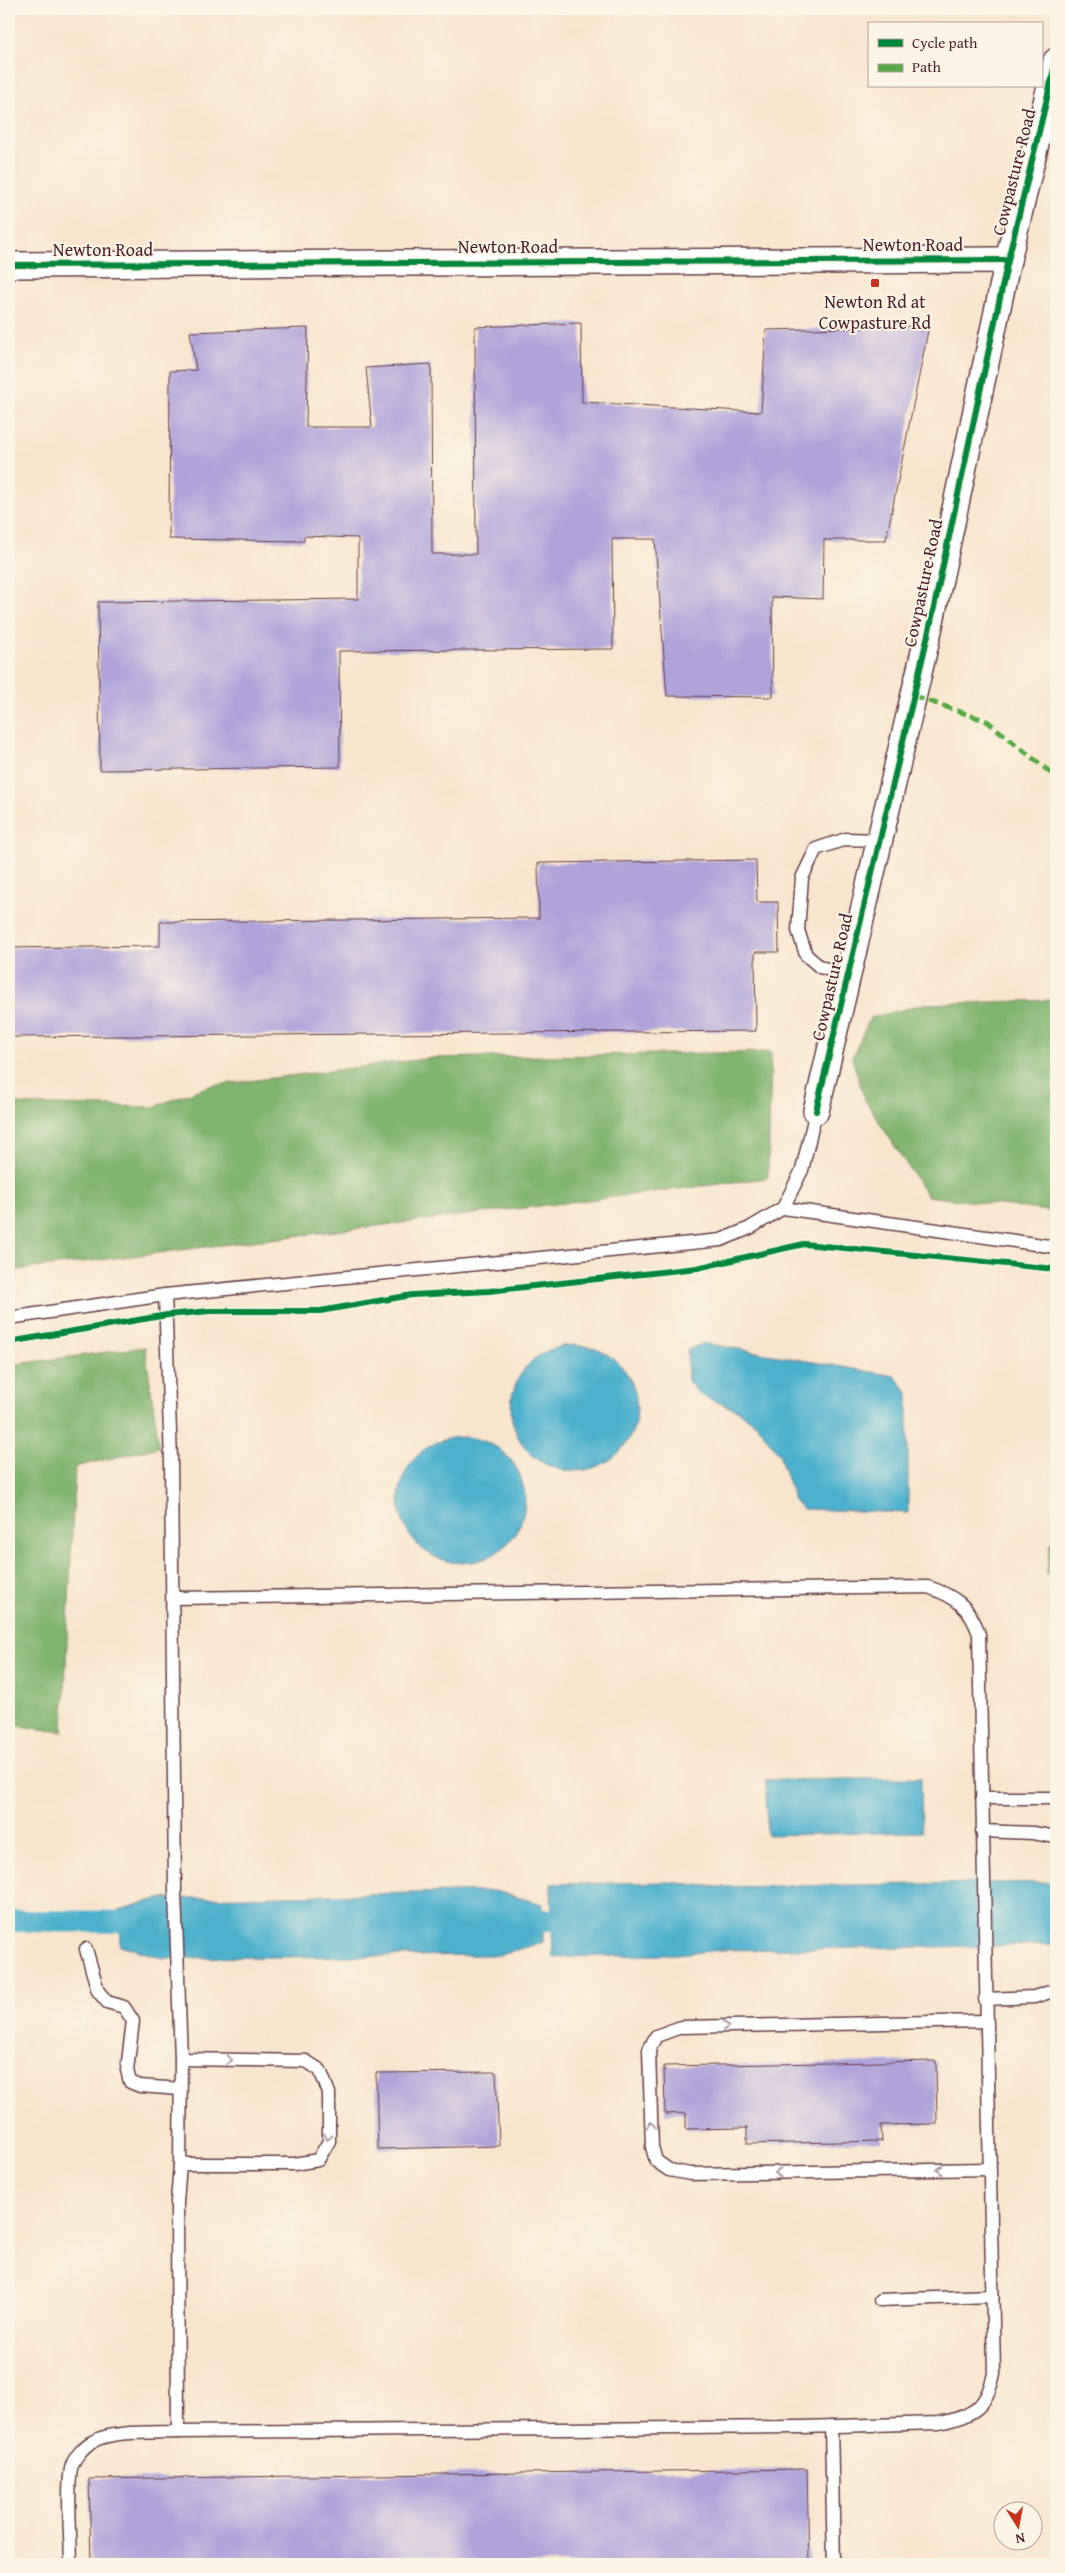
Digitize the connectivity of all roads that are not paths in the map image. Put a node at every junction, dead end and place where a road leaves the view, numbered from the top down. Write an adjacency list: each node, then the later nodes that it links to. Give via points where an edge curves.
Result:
1 (1056, 61): 2 (street, Cowpasture Road)
2 (1008, 260): 3 (street, Newton Road); 4 (street, Cowpasture Road, via 930,626)
3 (9, 265)
4 (880, 840): 5 (street, Cowpasture Road); 5 (lane, via 846,839 816,849 802,878 798,930 806,955 820,967)
5 (848, 976): 6 (street, Cowpasture Road)
6 (816, 1110): 7 (lane, via 802,1170)
7 (783, 1208): 8 (lane); 9 (lane, via 722,1240)
8 (1056, 1247)
9 (165, 1295): 10 (lane); 11 (lane)
10 (9, 1318)
11 (173, 1598): 12 (lane, via 928,1587 949,1594 973,1616 979,1634); 20 (lane, via 175,1892)
12 (982, 1798): 13 (lane); 14 (lane)
13 (1056, 1798)
14 (982, 1831): 15 (lane); 18 (lane)
15 (1056, 1837)
16 (86, 1949): 21 (lane, via 98,1991 107,2002 124,2006 133,2021 127,2070 130,2082 140,2086)
17 (1056, 1990): 18 (lane, via 1034,1997)
18 (985, 1999): 19 (lane)
19 (986, 2021): 23 (lane); 23 (lane, one-way to 19, via 690,2174 669,2170 656,2161 652,2147 649,2050 656,2036 681,2027)
20 (181, 2059): 21 (lane); 22 (lane, one-way to 22, via 306,2061 320,2070 329,2093 330,2111 329,2141 318,2160 294,2164)
21 (180, 2089): 22 (lane)
22 (180, 2164): 27 (lane, via 177,2202)
23 (989, 2169): 24 (lane)
24 (992, 2296): 25 (lane); 26 (lane, via 994,2373 991,2389 974,2412 939,2423)
25 (880, 2300)
26 (831, 2426): 27 (lane); 29 (lane)
27 (178, 2432): 28 (lane, via 113,2436 92,2442 80,2452 72,2465 70,2480)
28 (71, 2564)
29 (834, 2564)

